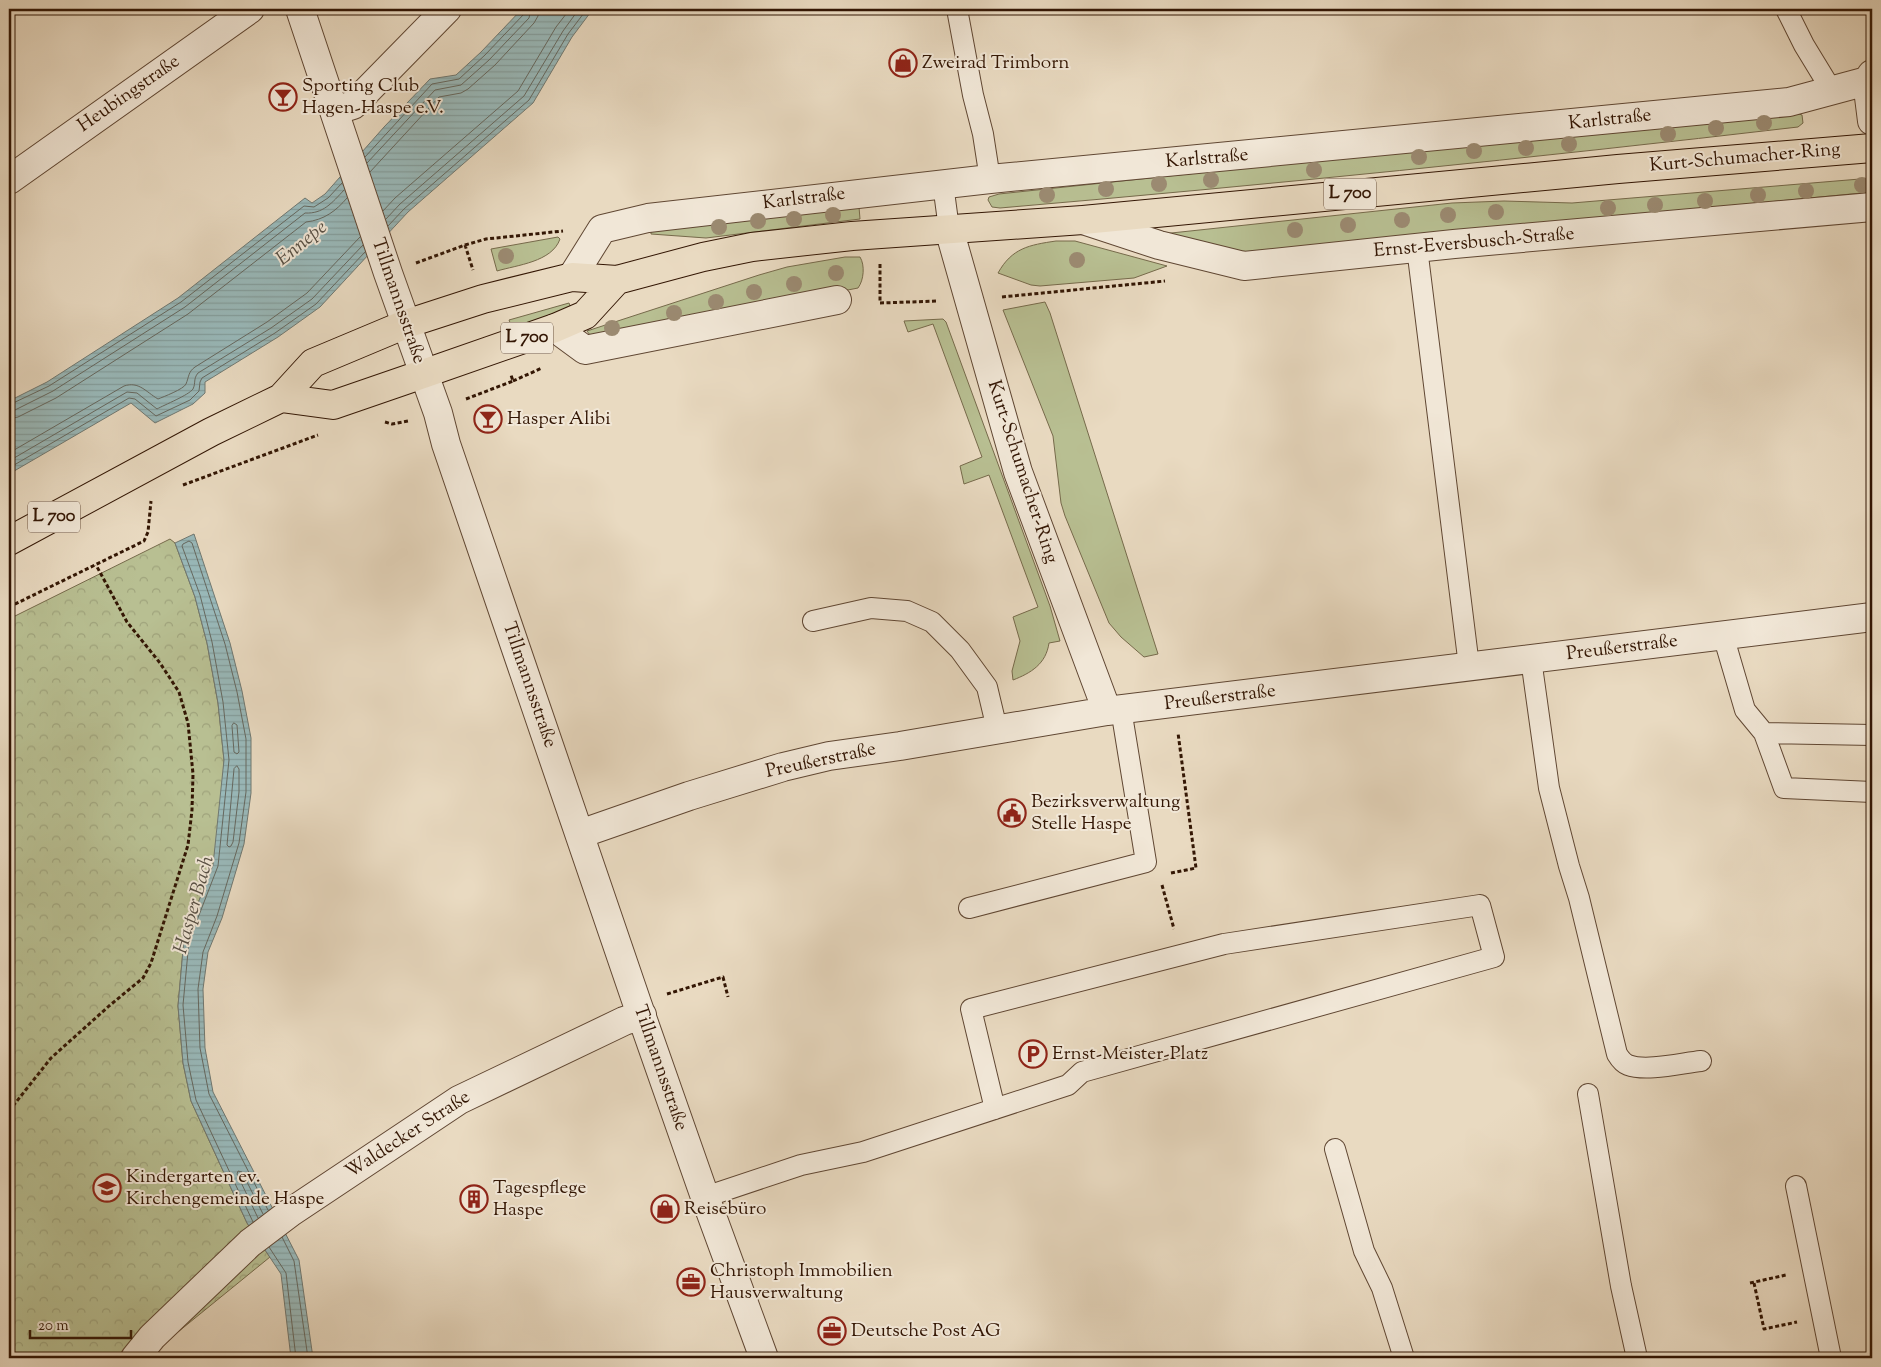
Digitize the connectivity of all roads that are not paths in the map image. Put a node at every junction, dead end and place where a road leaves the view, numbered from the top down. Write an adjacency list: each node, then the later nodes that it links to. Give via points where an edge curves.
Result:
1 (250, 9): 12 (street, Heubingstraße)
2 (300, 9): 8 (street, Tillmannsstraße)
3 (447, 9): 8 (street, via 353,105)
4 (957, 9): 11 (lane)
5 (1786, 9): 7 (lane)
6 (1870, 78): 7 (street, Karlstraße); 9 (street, Karlstraße)
7 (1832, 91): 11 (street, Karlstraße, via 1789,102)
8 (334, 111): 21 (street, Tillmannsstraße)
9 (1872, 121)
10 (1872, 148): 15 (main road, Kurt-Schumacher-Ring / L 700)
11 (990, 179): 13 (street, Karlstraße)
12 (9, 180)
13 (943, 184): 16 (lane); 18 (street, Karlstraße, via 648,218 602,229)
14 (1872, 207): 17 (street, Ernst-Eversbusch-Straße)
15 (1083, 220): 16 (main road, L 700); 17 (street, Ernst-Eversbusch-Straße, via 1159,246 1244,266)
16 (949, 229): 19 (main road, L 700, via 752,247); 31 (street, Kurt-Schumacher-Ring, via 1018,472)
17 (1416, 248): 30 (lane)
18 (572, 277): 19 (main road, L 700); 21 (main road, L 700, via 483,299)
19 (617, 280): 22 (main road, L 700, via 585,315)
20 (837, 300): 22 (street, via 585,350)
21 (406, 324): 23 (street, Tillmannsstraße); 24 (main road, L 700, via 313,363)
22 (554, 328): 23 (main road, L 700)
23 (424, 374): 24 (main road, L 700, via 333,405); 36 (street, Tillmannsstraße)
24 (281, 398): 25 (main road, L 700)
25 (9, 541)
26 (1872, 617): 28 (street, Preußerstraße)
27 (813, 621): 32 (lane, via 871,608 907,611 932,622 960,650 987,687)
28 (1723, 635): 29 (street, Preußerstraße); 33 (lane, via 1745,710)
29 (1531, 659): 30 (street, Preußerstraße); 39 (lane, via 1549,788 1617,1054 1628,1065 1639,1067)
30 (1469, 666): 31 (street, Preußerstraße)
31 (1114, 710): 32 (street, Preußerstraße); 37 (lane, via 1146,862)
32 (997, 729): 36 (street, Preußerstraße, via 829,756 783,767)
33 (1764, 734): 34 (lane); 35 (lane, via 1784,788)
34 (1872, 736)
35 (1872, 792)
36 (580, 834): 38 (street, Tillmannsstraße)
37 (969, 908)
38 (640, 1009): 44 (street, Tillmannsstraße); 45 (street, Waldecker Straße, via 624,1021 459,1100 291,1212 250,1243 152,1337)
39 (1701, 1061)
40 (1588, 1094): 48 (lane)
41 (995, 1109): 41 (lane, via 1068,1085 1082,1072 1494,957 1480,904 1224,944 972,1010); 44 (lane, via 863,1152 802,1165)
42 (1335, 1149): 47 (lane, via 1364,1251 1382,1288)
43 (1796, 1186): 49 (lane)
44 (705, 1197): 46 (street, Tillmannsstraße)
45 (135, 1358)
46 (764, 1358)
47 (1404, 1358)
48 (1636, 1358)
49 (1831, 1358)

